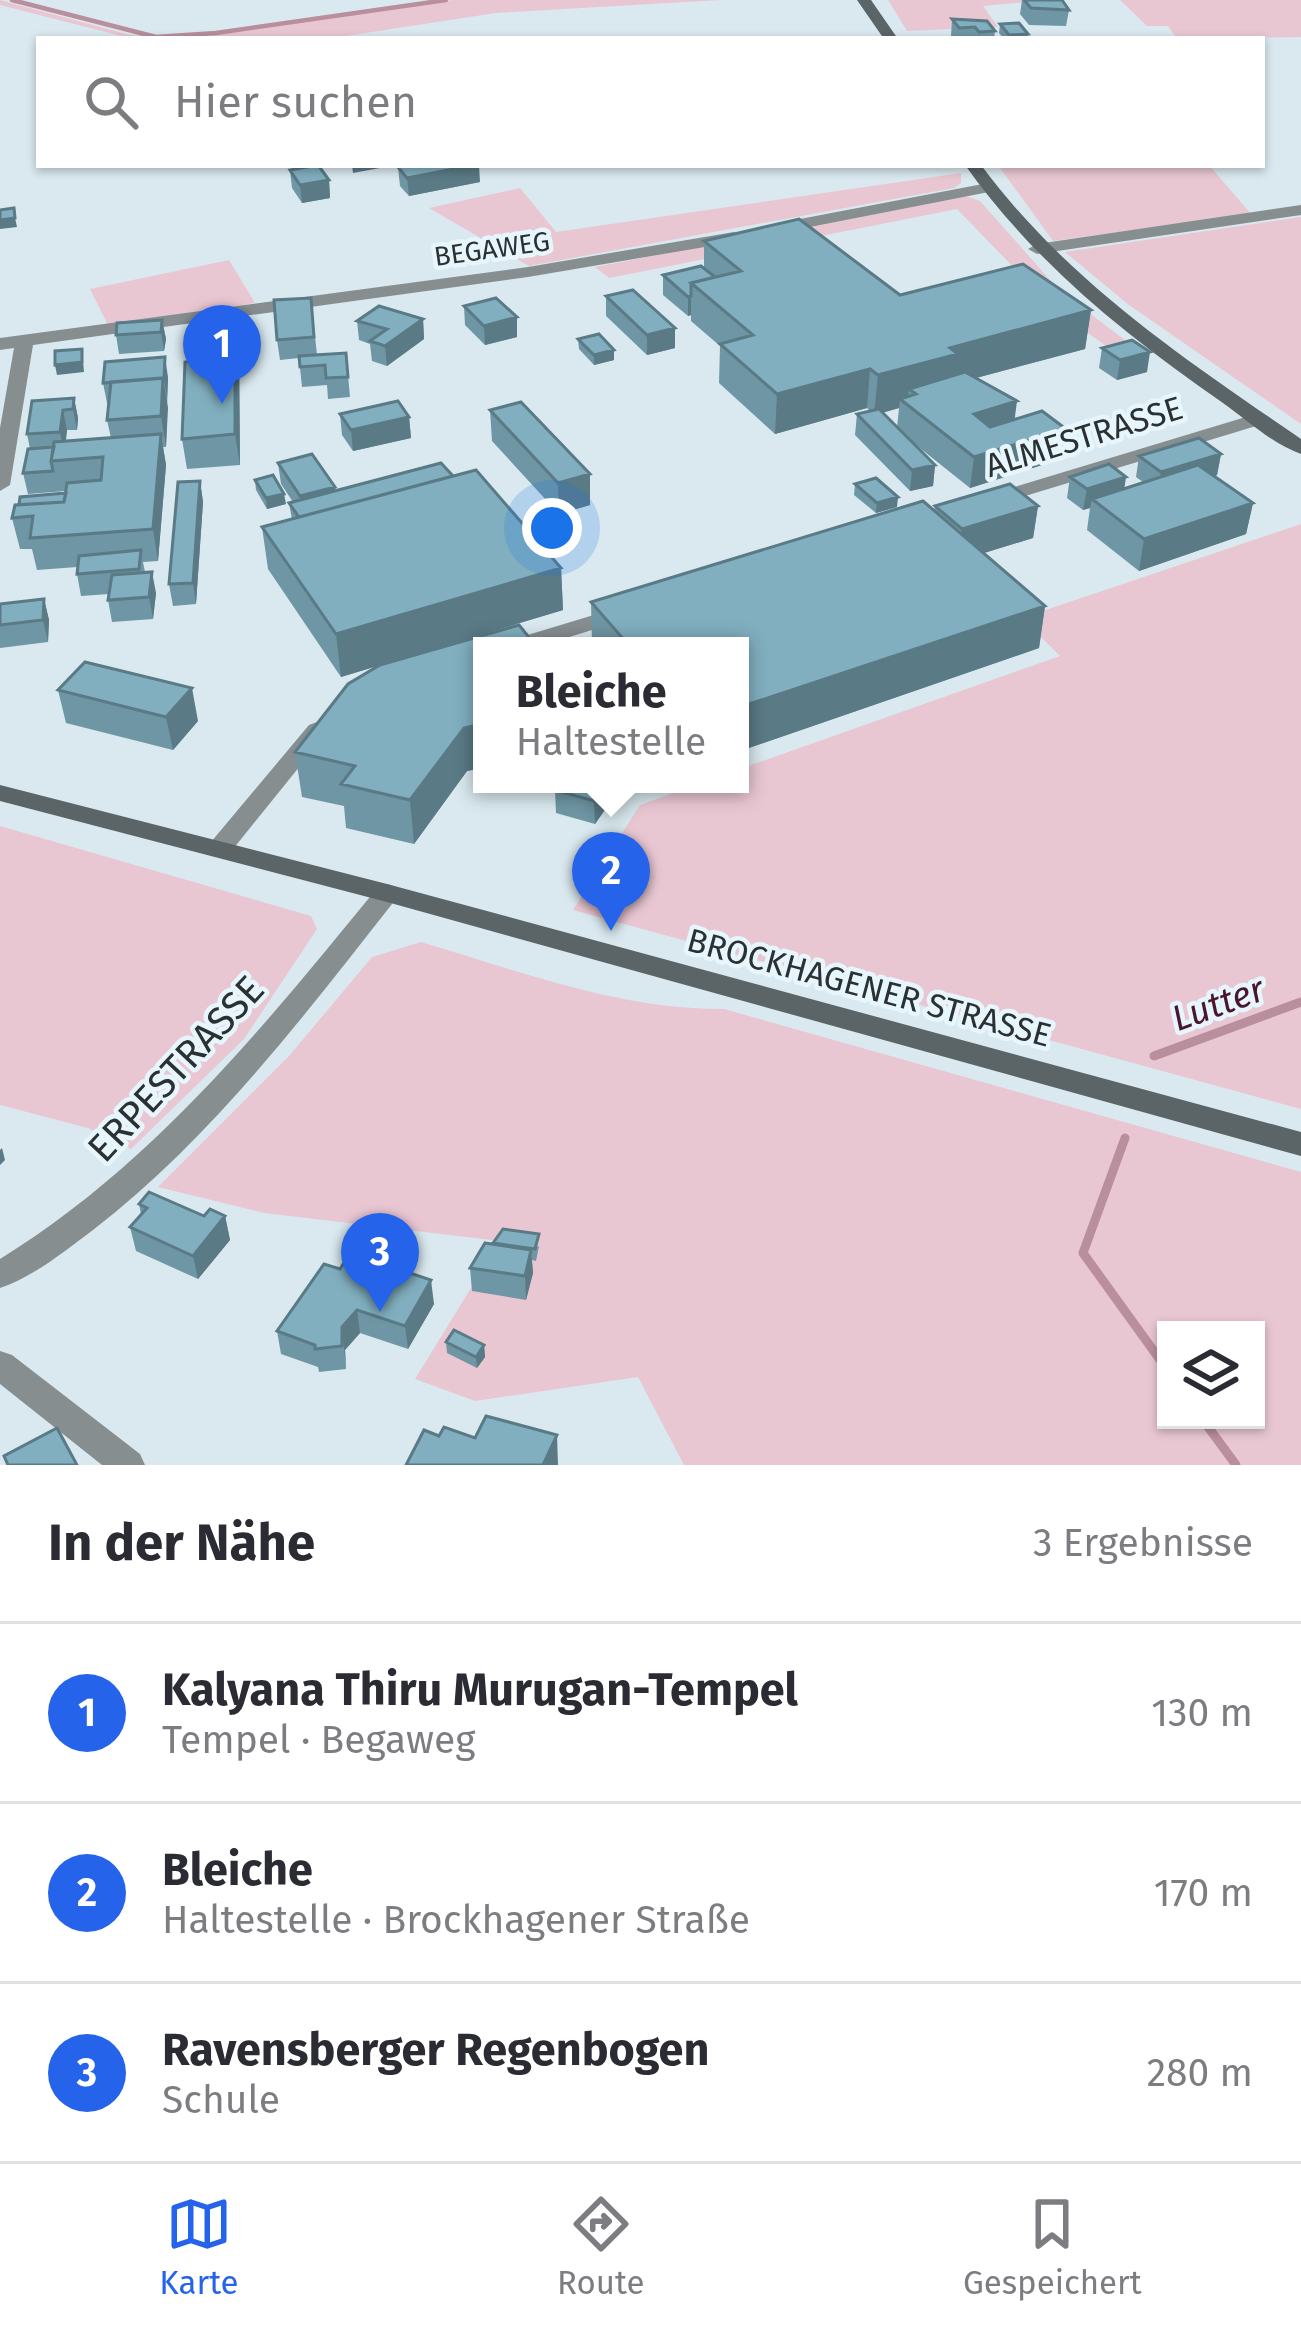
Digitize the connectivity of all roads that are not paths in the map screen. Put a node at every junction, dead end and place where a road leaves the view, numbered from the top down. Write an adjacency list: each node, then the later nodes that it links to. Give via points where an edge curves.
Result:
1 (864, 0): 2 (main road)
2 (889, 36)
3 (975, 168): 4 (main road)
4 (988, 188): 6 (main road); 7 (street, BEGAWEG, via 528,272)
5 (1301, 210): 6 (street)
6 (1037, 249): 9 (main road, via 1100,306)
7 (26, 340): 8 (street, BEGAWEG); 11 (street)
8 (0, 344)
9 (1259, 419): 10 (main road); 12 (street, ALMESTRASSE)
10 (1301, 448)
11 (0, 485)
12 (973, 506)
13 (643, 607): 14 (street)
14 (545, 637)
15 (341, 711): 17 (street, via 294,755)
16 (0, 793): 17 (main road, BROCKHAGENER STRASSE)
17 (220, 848): 18 (main road, BROCKHAGENER STRASSE)
18 (387, 892): 19 (main road, BROCKHAGENER STRASSE); 20 (street, ERPESTRASSE, via 143,1175)
19 (1301, 1144)
20 (0, 1275)
21 (0, 1366): 22 (street)
22 (128, 1465)

